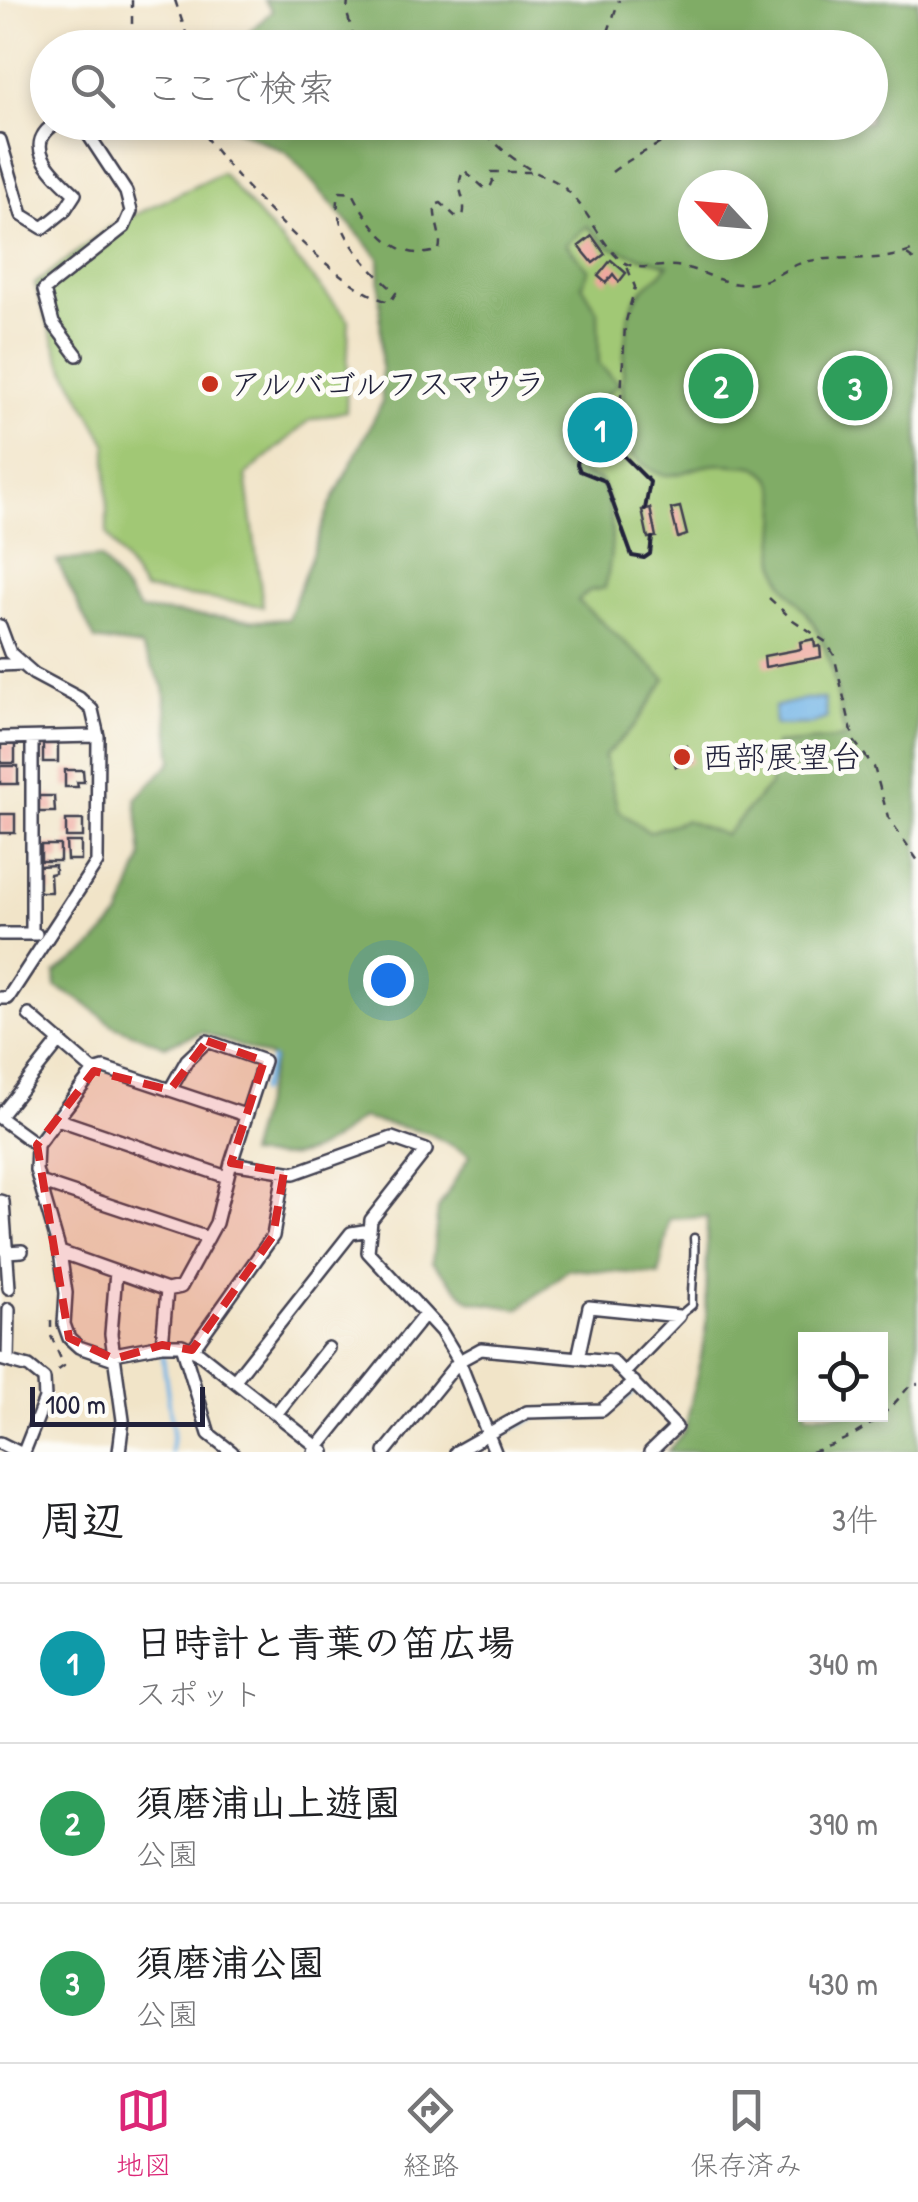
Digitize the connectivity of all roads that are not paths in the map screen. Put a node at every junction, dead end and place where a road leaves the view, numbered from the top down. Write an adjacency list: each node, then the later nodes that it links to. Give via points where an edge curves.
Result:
1 (0, 140): 2 (street, via 22,214 44,228 75,194 42,162)
2 (42, 140)
3 (92, 140): 4 (street, via 126,192 130,211 124,228 44,290 53,323)
4 (78, 355)
5 (0, 626): 7 (street, via 10,653)
6 (0, 664): 7 (street)
7 (23, 664): 8 (street, via 92,710)
8 (98, 736): 10 (street); 13 (street, via 96,862)
9 (0, 738): 10 (street)
10 (32, 738): 12 (street)
11 (0, 934): 12 (street)
12 (32, 934): 13 (street)
13 (49, 934): 14 (street)
14 (3, 1000)
15 (29, 1015): 16 (street)
16 (60, 1041): 17 (street); 20 (street)
17 (94, 1071): 18 (street, via 104,1068); 21 (street)
18 (170, 1090): 19 (street); 19 (street, via 207,1041 264,1061)
19 (245, 1114): 23 (street)
20 (0, 1117): 22 (street)
21 (57, 1118): 22 (street); 25 (street)
22 (36, 1145): 26 (street)
23 (232, 1162): 24 (street); 25 (street)
24 (284, 1172): 28 (street, via 317,1167 392,1138 426,1150); 41 (street, via 274,1236)
25 (227, 1177): 29 (street)
26 (40, 1182): 29 (street); 33 (street)
27 (0, 1201): 32 (street)
28 (370, 1230): 38 (street, via 368,1252); 48 (street, via 350,1233)
29 (208, 1238): 36 (street, via 181,1287)
30 (694, 1238): 39 (lane, via 692,1305)
31 (22, 1251): 32 (street)
32 (6, 1252): 35 (street)
33 (60, 1252): 34 (street); 43 (street, via 69,1338)
34 (116, 1272): 36 (street); 43 (street)
35 (9, 1288)
36 (166, 1290): 40 (street)
37 (9, 1309): 45 (street)
38 (425, 1314): 46 (street); 52 (street)
39 (678, 1316): 44 (street, via 589,1307); 47 (street)
40 (162, 1345): 41 (street); 43 (street)
41 (187, 1348): 48 (street); 55 (street, via 209,1434)
42 (328, 1348): 49 (street)
43 (114, 1356): 54 (street, via 123,1420)
44 (578, 1358): 46 (street, via 481,1348); 47 (street, via 612,1361)
45 (4, 1360): 53 (street, via 44,1379 46,1399)
46 (459, 1360): 50 (street); 56 (street)
47 (629, 1377): 50 (street, via 602,1410 527,1412); 59 (street, via 676,1427)
48 (234, 1381): 49 (street)
49 (276, 1414): 52 (street)
50 (488, 1436): 57 (street); 58 (street)
51 (0, 1443): 53 (street)
52 (319, 1450)
53 (21, 1452)
54 (119, 1452)
55 (232, 1452)
56 (385, 1452)
57 (456, 1452)
58 (495, 1452)
59 (650, 1452)

